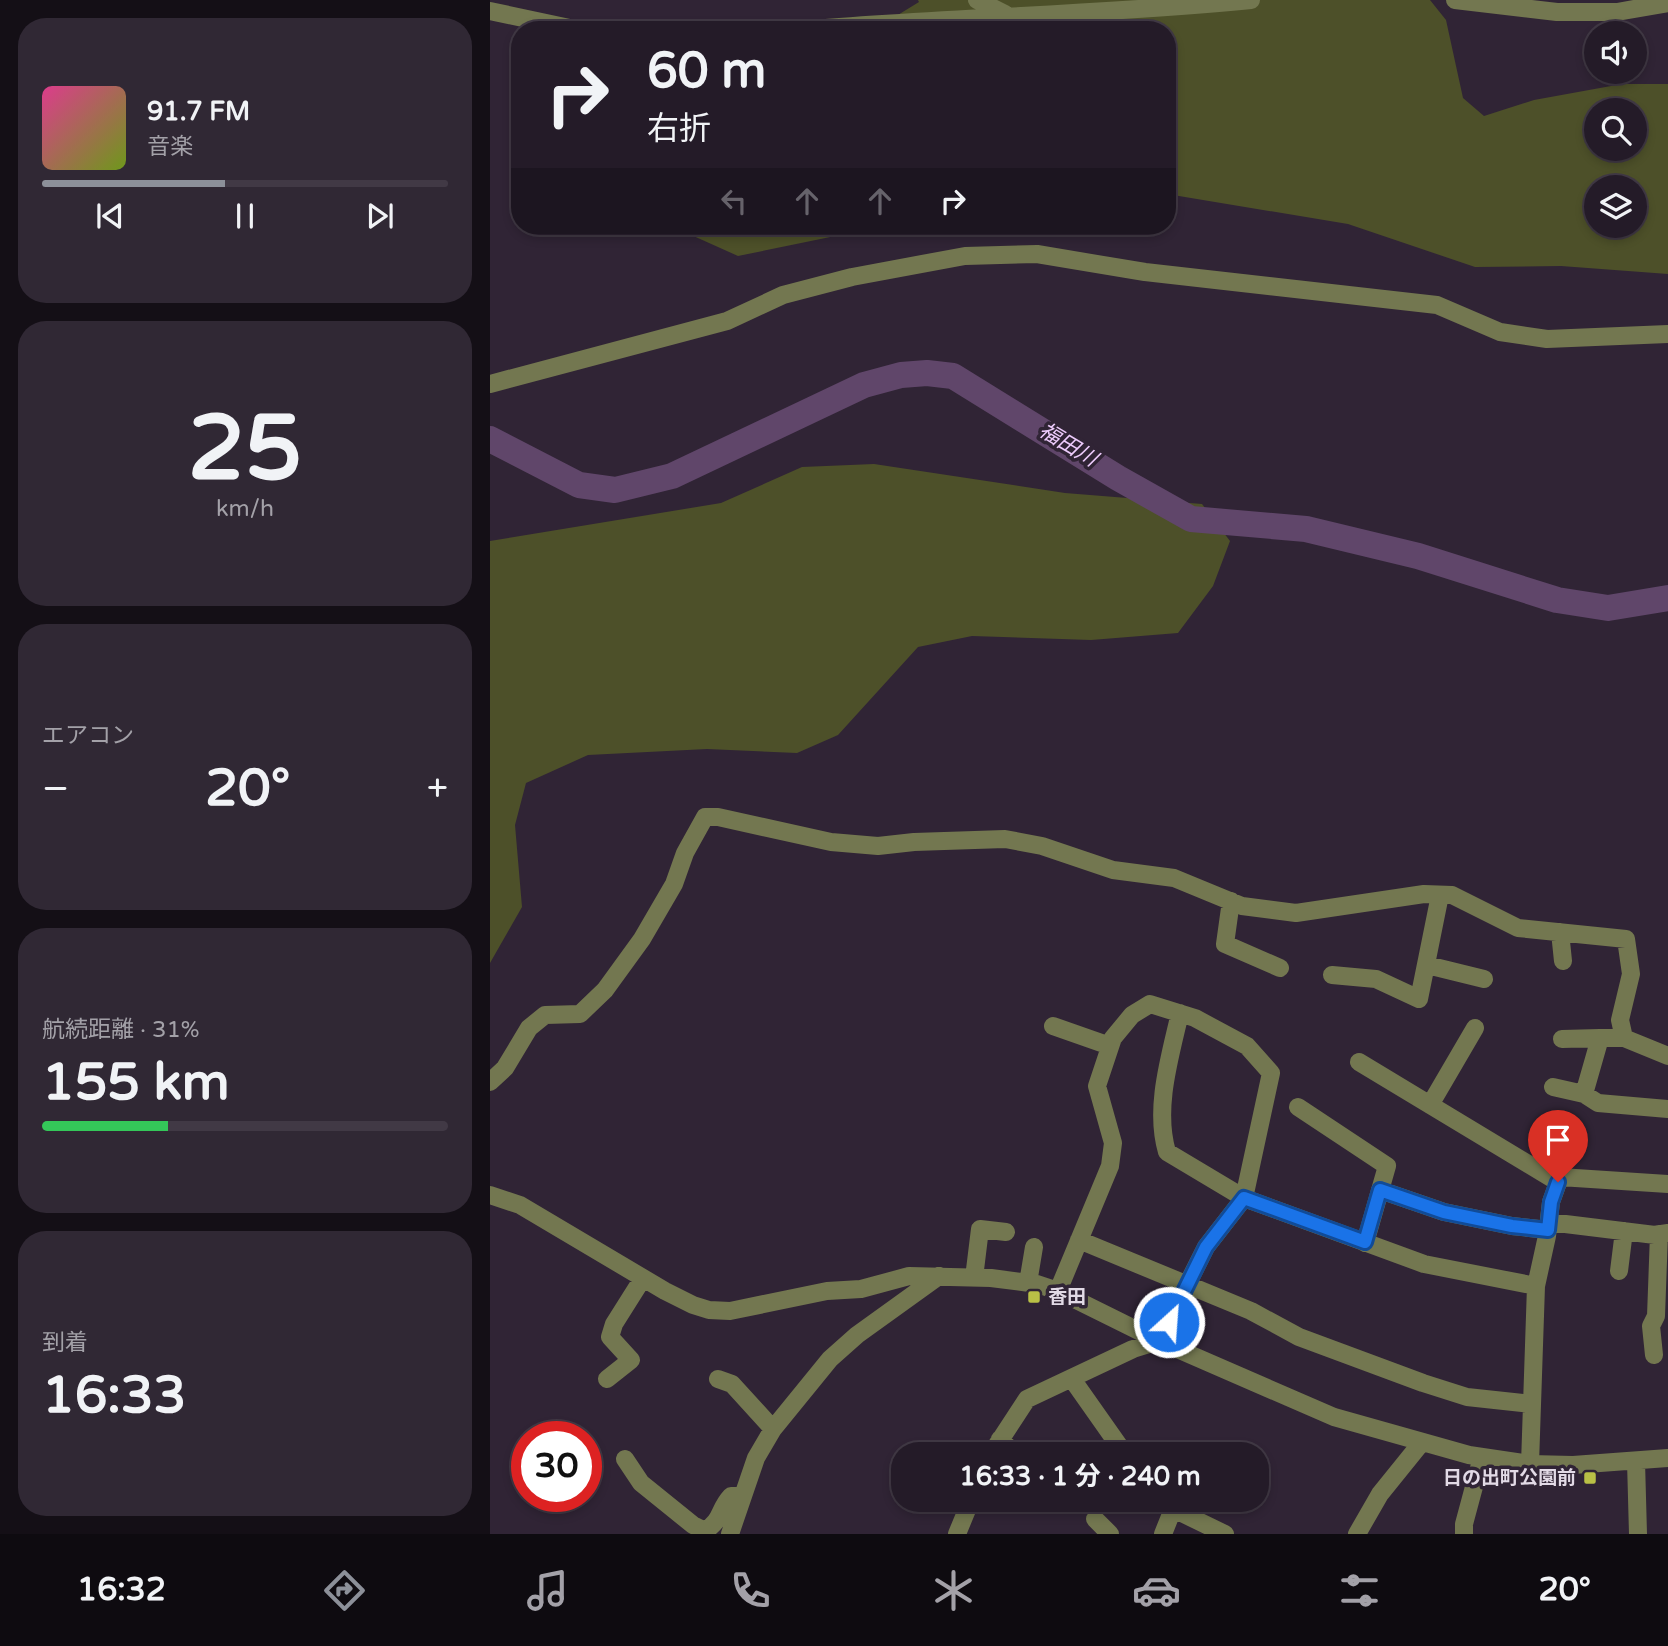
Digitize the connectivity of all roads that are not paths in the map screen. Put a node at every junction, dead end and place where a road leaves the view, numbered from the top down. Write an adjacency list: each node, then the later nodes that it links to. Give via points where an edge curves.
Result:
1 (977, 0): 6 (street)
2 (1251, 0): 6 (street)
3 (1455, 0): 4 (street, via 1557,12 1617,12)
4 (1668, 2)
5 (490, 11): 7 (street)
6 (1008, 16): 8 (street)
7 (537, 21)
8 (906, 21)
9 (1668, 334): 10 (street, via 1547,339 1500,332 1437,305 1145,272 1037,254 965,256 852,276 794,292 727,321)
10 (490, 384)
11 (1440, 895): 12 (street, via 1296,913); 13 (street, via 1452,895 1518,929); 15 (street)
12 (1231, 901): 16 (street, via 1225,943); 28 (street, via 1174,877 1113,870 1042,846 1004,839 877,846 831,842 705,817 655,918 605,989 580,1014 545,1015 529,1028 505,1068)
13 (1560, 932): 14 (street); 23 (street, via 1626,939 1632,974 1620,1020)
14 (1563, 961)
15 (1427, 965): 17 (street, via 1419,999 1376,979); 18 (street)
16 (1280, 968)
17 (1332, 975)
18 (1484, 979)
19 (1180, 1013): 25 (street, via 1150,1004 1132,1015); 38 (street, via 1161,1132 1167,1152); 38 (street, via 1247,1046 1271,1073)
20 (1053, 1026): 25 (street)
21 (1475, 1028): 31 (street)
22 (1600, 1038): 23 (street); 24 (street); 30 (street)
23 (1624, 1038): 26 (street)
24 (1562, 1039)
25 (1110, 1046): 43 (street, via 1097,1086 1113,1143 1110,1166)
26 (1668, 1056)
27 (1359, 1062): 31 (street)
28 (490, 1082)
29 (1553, 1087): 30 (street)
30 (1584, 1094): 33 (street, via 1598,1103)
31 (1430, 1105): 34 (street)
32 (1298, 1107): 36 (street, via 1387,1166)
33 (1668, 1109)
34 (1558, 1182): 35 (street, via 1560,1177); 39 (street)
35 (1668, 1184)
36 (1380, 1190): 39 (street, via 1444,1212 1512,1226); 44 (street)
37 (490, 1195): 48 (street, via 520,1205)
38 (1244, 1198): 44 (street); 51 (street, via 1206,1247)
39 (1548, 1226): 40 (street); 52 (street)
40 (1624, 1231): 42 (street); 46 (street)
41 (1006, 1232): 49 (street, via 980,1228)
42 (1664, 1234): 54 (street)
43 (1079, 1240): 51 (street); 53 (street)
44 (1365, 1242): 52 (street, via 1424,1264)
45 (1034, 1247): 50 (street)
46 (1619, 1271)
47 (939, 1276): 48 (street, via 909,1276 861,1289 827,1291 730,1311 693,1305); 49 (street); 61 (street, via 830,1359)
48 (643, 1278): 58 (street, via 610,1337 631,1360)
49 (974, 1278): 50 (street)
50 (1027, 1283): 53 (street)
51 (1188, 1283): 55 (street); 60 (street, via 1299,1338 1423,1383 1467,1397)
52 (1536, 1286): 60 (street)
53 (1058, 1292): 55 (street)
54 (1662, 1314): 56 (street, via 1651,1326)
55 (1159, 1341): 59 (street); 64 (street, via 1334,1417)
56 (1654, 1355)
57 (718, 1378): 61 (street, via 732,1384)
58 (607, 1379)
59 (1072, 1379): 62 (street, via 1027,1399); 63 (street)
60 (1532, 1404): 69 (street)
61 (773, 1429): 70 (street, via 756,1458)
62 (998, 1442)
63 (1116, 1442)
64 (1422, 1442): 65 (street); 80 (street, via 1380,1494)
65 (1482, 1457): 69 (street); 81 (street)
66 (1668, 1458): 68 (street)
67 (625, 1459): 70 (street, via 641,1483 705,1531 716,1523 731,1496)
68 (1636, 1461): 69 (street); 82 (street)
69 (1530, 1464)
70 (743, 1496): 76 (street)
71 (966, 1512): 77 (street)
72 (1172, 1512): 79 (street)
73 (1179, 1512): 75 (street)
74 (1095, 1519): 78 (street)
75 (1222, 1533)
76 (730, 1534)
77 (957, 1534)
78 (1110, 1534)
79 (1163, 1534)
80 (1357, 1534)
81 (1464, 1534)
82 (1638, 1534)

